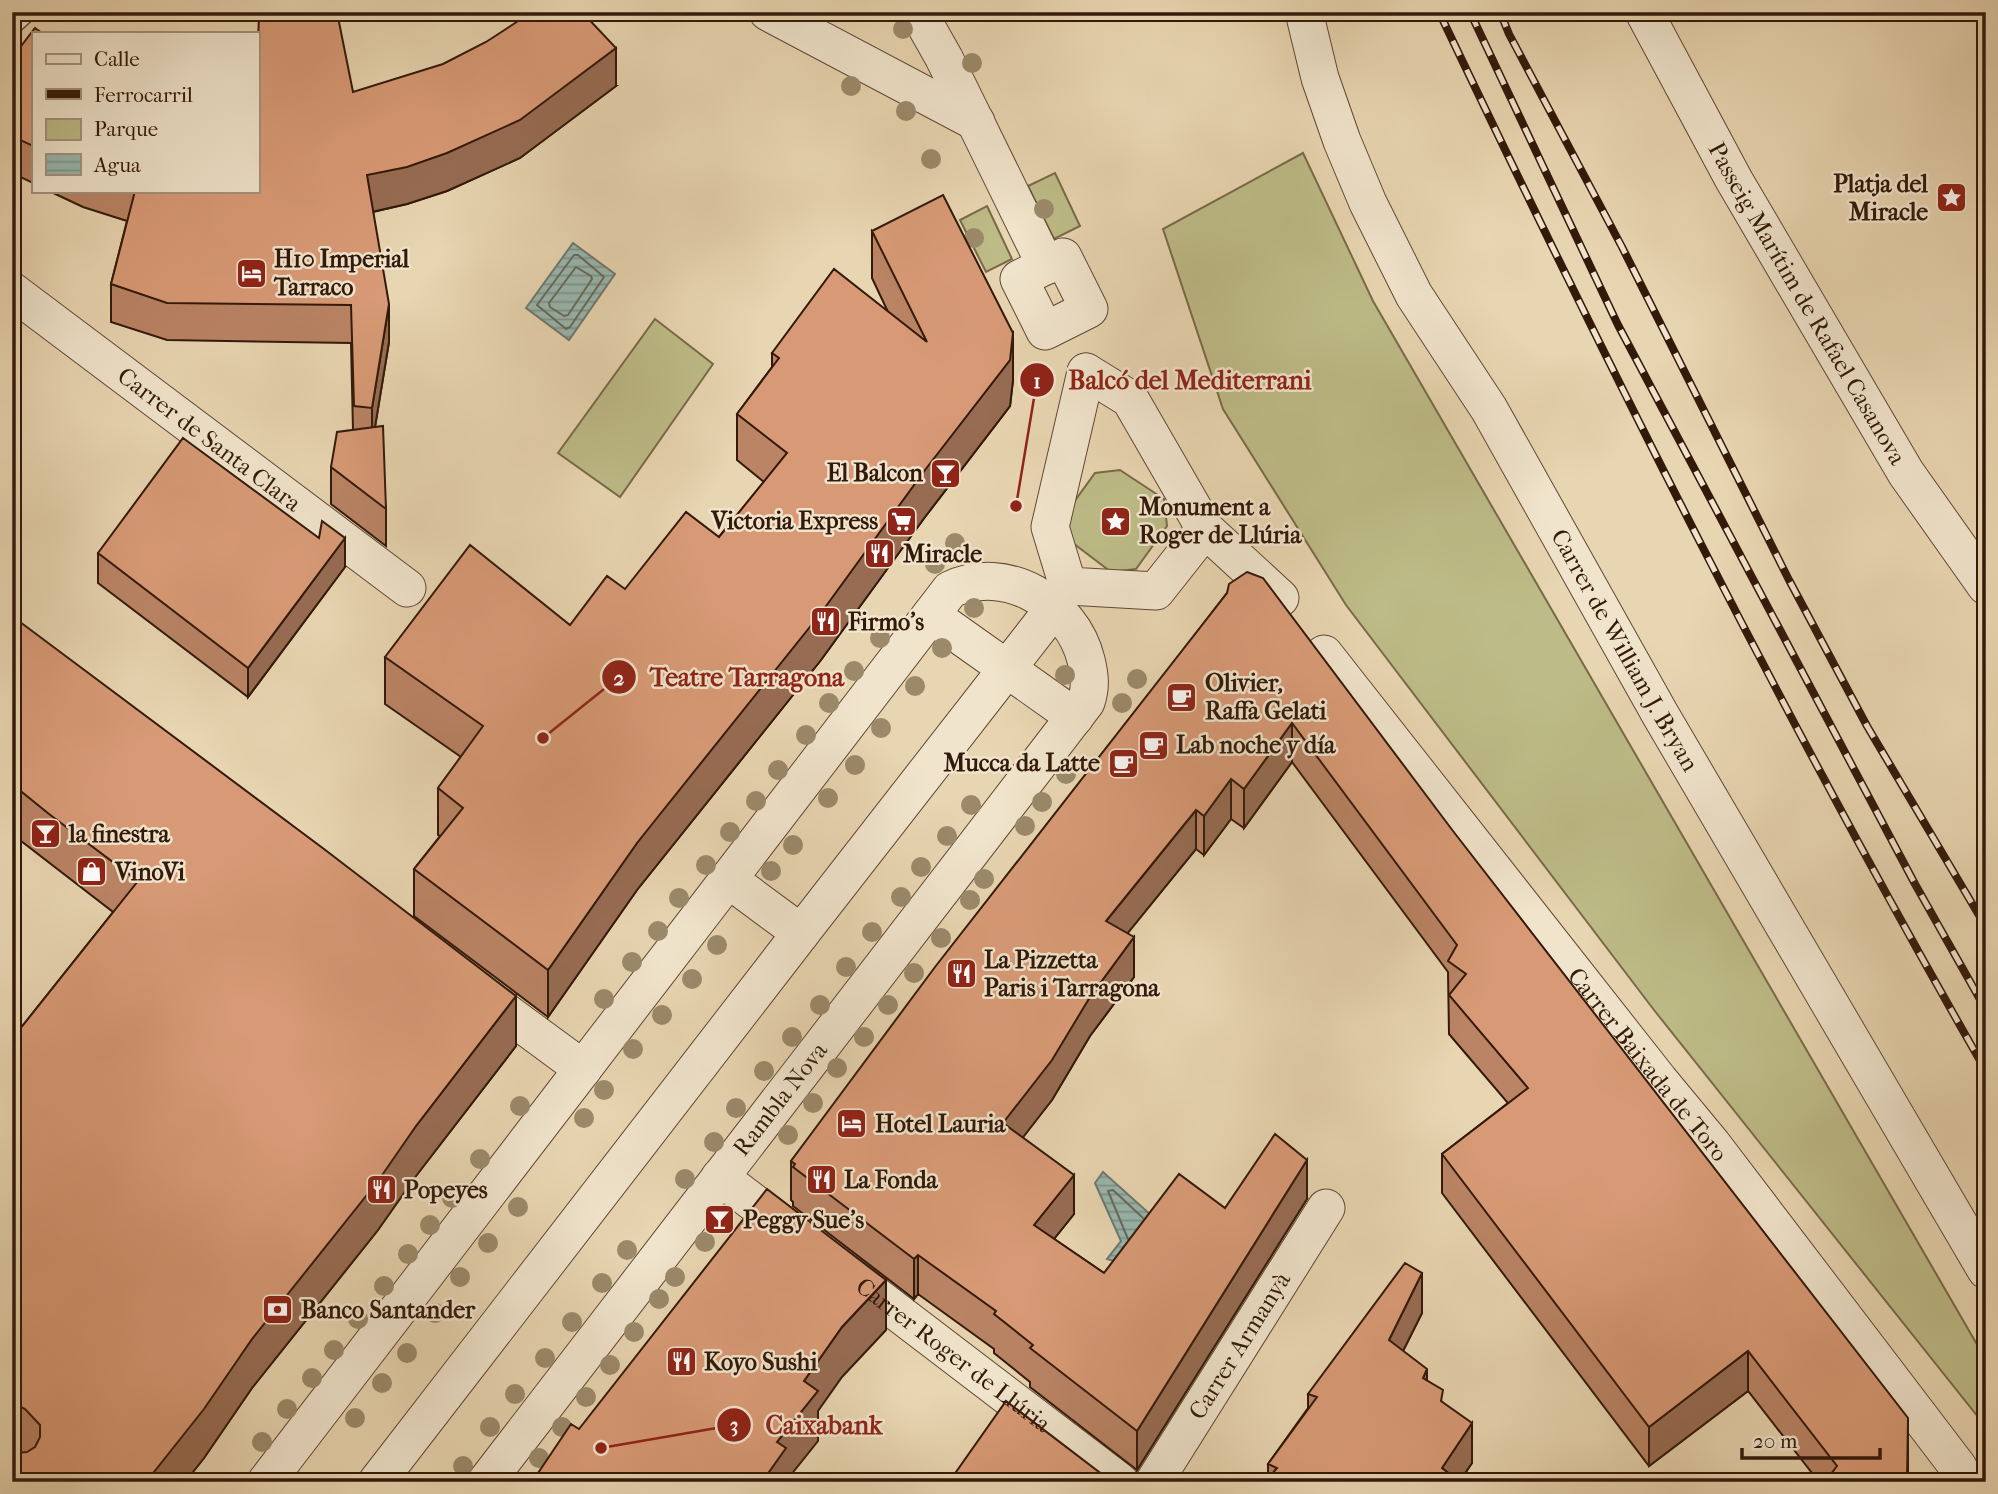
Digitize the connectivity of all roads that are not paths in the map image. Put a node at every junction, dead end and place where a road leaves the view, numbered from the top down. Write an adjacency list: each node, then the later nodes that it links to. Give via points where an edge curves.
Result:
1 (26, 12): 6 (lane)
2 (768, 12): 7 (street)
3 (918, 12): 7 (street)
4 (1304, 12): 25 (street, Carrer de William J. Bryan, via 1342,141 1414,295 1489,409 1660,714)
5 (1644, 12): 11 (street, Passeig Marítim de Rafael Casanova, via 1734,180 1906,472)
6 (12, 25)
7 (976, 122): 9 (street, via 1046,266 1019,279 1045,331 1063,321)
8 (12, 291): 12 (street, Carrer de Santa Clara)
9 (1086, 372): 10 (street, via 1130,399); 10 (street, via 1050,527 1068,586 1156,591)
10 (1205, 529): 13 (street)
11 (1986, 586)
12 (407, 588)
13 (1280, 598)
14 (1055, 607): 15 (street, Rambla Nova, via 1013,584 983,581 950,590); 17 (street); 18 (street, Rambla Nova, via 1082,642 1089,672 1091,688)
15 (931, 615): 17 (street); 19 (street, Rambla Nova)
16 (1324, 654): 31 (street, Carrer Baixada de Toro, via 1712,1144)
17 (1007, 669): 18 (street); 20 (street)
18 (1075, 717): 23 (street, Rambla Nova)
19 (728, 879): 20 (street); 22 (street, Rambla Nova)
20 (801, 933): 27 (street)
21 (448, 969): 22 (street)
22 (583, 1069): 26 (street, Rambla Nova)
23 (720, 1177): 28 (street, Rambla Nova); 29 (street, Carrer Roger de Llúria)
24 (1326, 1208): 30 (street, Carrer Armanyà)
25 (1986, 1270)
26 (266, 1482)
27 (377, 1482)
28 (486, 1482)
29 (1120, 1482)
30 (1154, 1482)
31 (1966, 1482)

